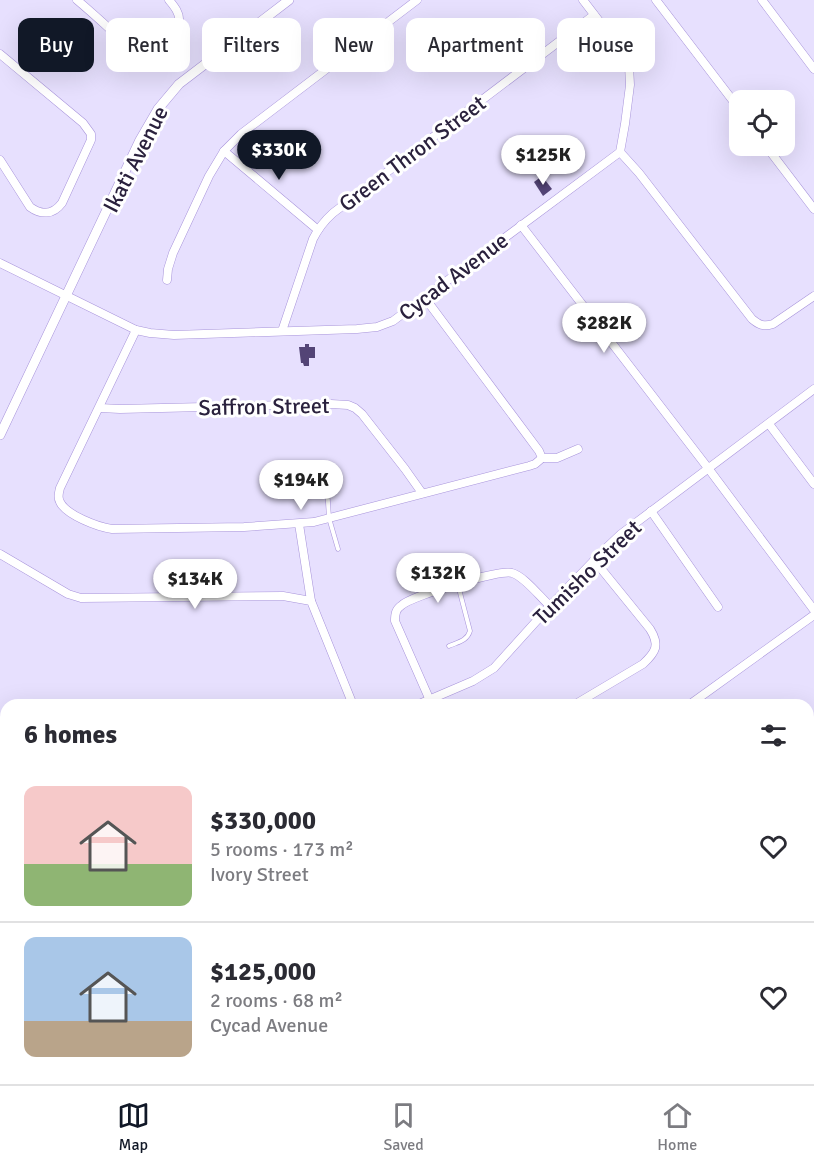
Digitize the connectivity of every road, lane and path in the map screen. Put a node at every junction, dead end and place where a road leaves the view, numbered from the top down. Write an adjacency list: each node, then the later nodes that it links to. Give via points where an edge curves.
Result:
1 (77, 0): 2 (street, via 124,42 142,51 154,47 175,30 179,15)
2 (169, 0)
3 (289, 0): 22 (street, Ikati Avenue, via 188,76 164,100 140,140)
4 (417, 0): 12 (street)
5 (583, 0): 8 (street)
6 (656, 0): 11 (street)
7 (762, 0): 10 (street)
8 (594, 15): 13 (street, via 629,64 630,85); 18 (street, Green Thron Street, via 333,213)
9 (0, 54): 15 (street, via 91,134 62,203 51,212 30,207)
10 (814, 69)
11 (729, 96)
12 (224, 151): 18 (street); 20 (street, via 208,176 177,244)
13 (620, 152): 17 (street, Cycad Avenue); 21 (street, via 752,319 767,326)
14 (774, 156): 16 (street)
15 (0, 160)
16 (814, 209)
17 (521, 225): 23 (street, Cycad Avenue); 32 (street)
18 (318, 230): 25 (street, Green Thron Street)
19 (0, 263): 22 (street, Cycad Avenue)
20 (167, 280)
21 (814, 296)
22 (67, 297): 24 (street, Cycad Avenue); 29 (street, Ikati Avenue)
23 (425, 298): 25 (street, Cycad Avenue, via 399,318 377,327); 31 (street)
24 (136, 330): 25 (street, Cycad Avenue, via 174,335); 27 (street)
25 (282, 331)
26 (814, 389): 28 (street, Tumisho Street)
27 (100, 408): 35 (street, Saffron Street, via 348,405 368,421); 38 (street, via 60,488 61,505 69,512 112,529)
28 (769, 424): 32 (street, Tumisho Street); 33 (street)
29 (0, 435)
30 (578, 449): 31 (street, via 557,458)
31 (542, 458): 35 (street, via 535,464)
32 (708, 468): 36 (street, Tumisho Street); 46 (street)
33 (814, 484)
34 (327, 487): 37 (lane)
35 (422, 493): 37 (street)
36 (651, 511): 41 (street, Tumisho Street); 45 (street)
37 (329, 518): 38 (street); 39 (lane)
38 (299, 524): 43 (street)
39 (338, 549)
40 (0, 554): 43 (street, via 81,598 277,596)
41 (594, 560): 44 (street, Tumisho Street); 51 (street, via 650,629 656,648 643,664)
42 (458, 585): 44 (street, via 512,573); 47 (lane, via 470,631 464,640); 49 (street, via 410,599 396,612 395,621)
43 (311, 601): 48 (street)
44 (550, 606): 50 (street, Tumisho Street, via 494,668)
45 (718, 607)
46 (814, 613): 52 (street)
47 (449, 646)
48 (351, 699)
49 (429, 699)
50 (436, 699)
51 (583, 699)
52 (697, 699)

